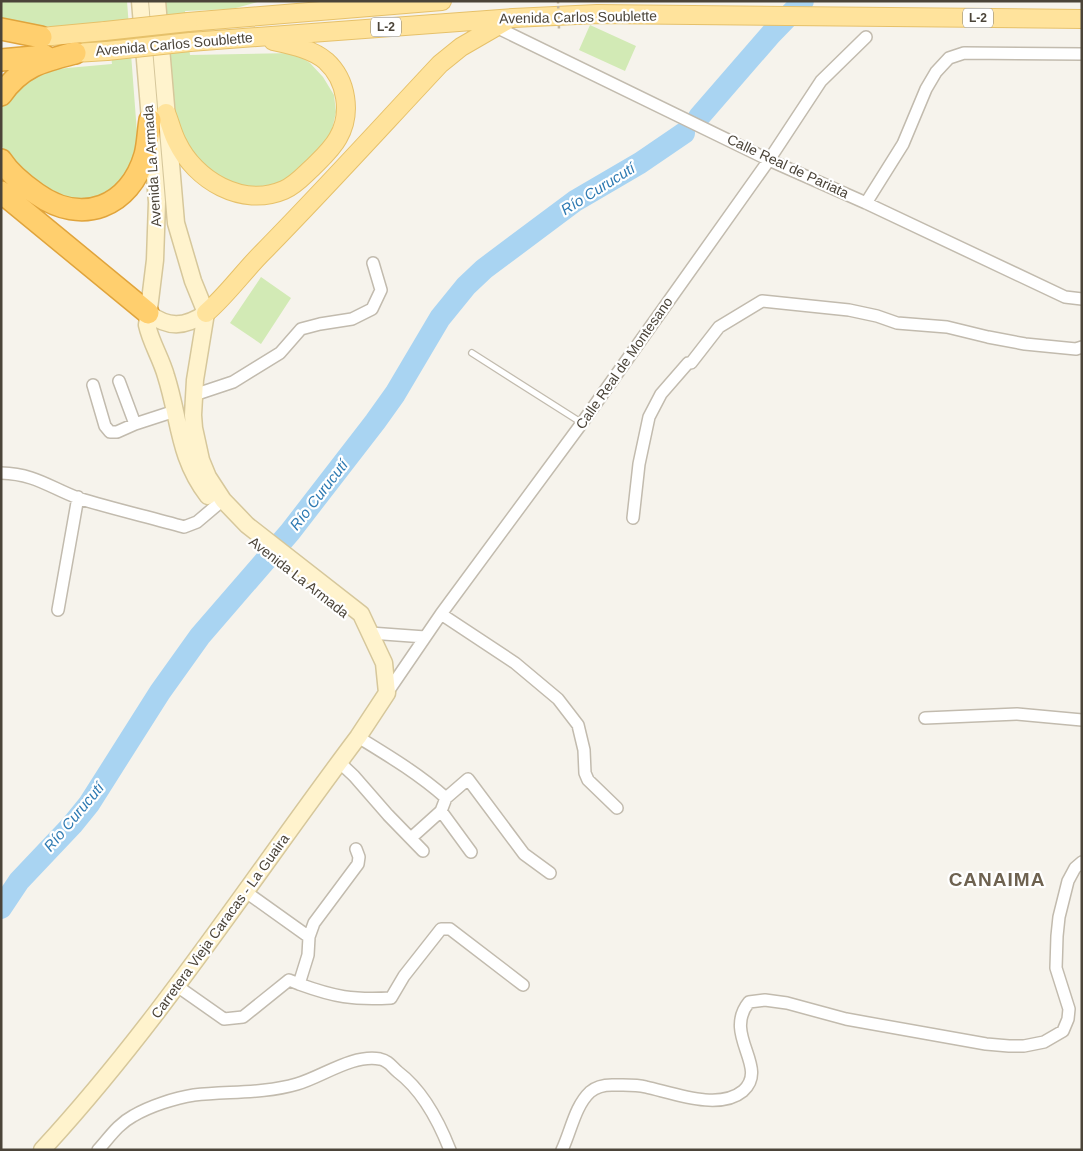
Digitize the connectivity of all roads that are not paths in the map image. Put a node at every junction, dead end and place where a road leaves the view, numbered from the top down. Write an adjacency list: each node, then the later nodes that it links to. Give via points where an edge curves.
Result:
1 (140, 1): 18 (main road, Avenida La Armada)
2 (157, 1): 18 (main road, Avenida La Armada)
3 (277, 1): 5 (main road, via 258,12)
4 (442, 1): 5 (main road, Avenida Carlos Soublette / L-2)
5 (240, 17): 10 (main road, Avenida Carlos Soublette / L-2, bridge)
6 (513, 18): 7 (main road, Avenida Carlos Soublette / L-2, via 597,14); 8 (main road); 11 (main road, Avenida Carlos Soublette / L-2)
7 (1082, 19)
8 (496, 26): 20 (street, Calle Real de Pariata); 26 (main road, via 440,64)
9 (1, 29): 10 (highway)
10 (41, 37): 13 (highway, L-2)
11 (258, 37): 14 (main road, Avenida Carlos Soublette / L-2, bridge); 18 (main road, via 310,51 333,69 344,88 345,118 338,138 302,178 283,191 264,195 251,196 225,190 204,176)
12 (866, 38): 20 (street, Calle Real de Montesano, via 821,81)
13 (1, 40)
14 (75, 53): 16 (highway, L-2); 17 (highway, via 33,65)
15 (1082, 54): 22 (street, via 964,53 949,58 926,89 903,144)
16 (1, 60)
17 (1, 94)
18 (158, 117): 19 (highway, via 135,178 120,196 101,207 77,210 47,201 6,168); 25 (main road, Avenida La Armada, via 157,230); 26 (main road, Avenida La Armada, via 176,223)
19 (1, 160)
20 (769, 160): 22 (street, Calle Real de Pariata); 33 (street, Calle Real de Montesano)
21 (1, 192): 25 (highway)
22 (866, 202): 24 (street, Calle Real de Pariata, via 1065,297)
23 (373, 263): 31 (street, via 381,290 372,309 352,319 301,329 280,353 233,382)
24 (1082, 299)
25 (148, 313): 26 (main road, via 165,324 175,325); 32 (main road, Avenida La Armada, via 149,335 163,366)
26 (206, 314): 31 (main road, Avenida La Armada)
27 (1082, 347): 38 (street, via 1025,344 947,328 897,323 848,310 762,301 719,327 654,405 638,464)
28 (472, 353): 33 (lane)
29 (119, 381): 34 (street)
30 (93, 385): 34 (street, via 105,426 110,432)
31 (194, 395): 37 (main road, Avenida La Armada, via 194,428 201,460)
32 (175, 411): 34 (street); 37 (main road, Avenida La Armada, via 185,456 199,484)
33 (582, 423): 40 (street, Calle Real de Montesano)
34 (135, 424)
35 (1, 473): 36 (street, via 32,477)
36 (78, 497): 37 (street, via 184,527 197,522); 39 (street)
37 (219, 503): 41 (main road, Avenida La Armada, via 243,528)
38 (634, 518)
39 (58, 610)
40 (441, 614): 42 (street, Calle Real de Montesano); 49 (street, via 515,664 558,700 578,724 588,780)
41 (370, 633): 42 (street); 43 (main road, Avenida La Armada, via 384,663)
42 (425, 637): 43 (street, Calle Real de Montesano)
43 (387, 693): 46 (main road, Carretera Vieja Caracas - La Guaira)
44 (925, 718): 45 (street, via 1017,714)
45 (1082, 720)
46 (358, 736): 47 (main road, Carretera Vieja Caracas - La Guaira); 48 (street, via 427,781)
47 (339, 762): 51 (street); 57 (main road, Carretera Vieja Caracas - La Guaira)
48 (446, 798): 50 (street); 56 (street, via 468,779 524,854)
49 (617, 808)
50 (441, 811): 51 (street); 54 (street)
51 (411, 838): 53 (street)
52 (356, 849): 58 (street, via 358,864 314,923)
53 (423, 851)
54 (471, 852)
55 (1082, 862): 65 (street, via 1068,881 1059,917 1056,968 1069,1009 1063,1031 1052,1039 1034,1045 1009,1046 846,1019 773,1001 750,1002 741,1016 740,1034 746,1045 752,1074 742,1092 714,1100 693,1099 633,1085 597,1087 582,1103)
56 (550, 873)
57 (246, 892): 58 (street); 61 (main road, Carretera Vieja Caracas - La Guaira)
58 (309, 937): 59 (street, via 308,955)
59 (298, 984): 60 (street, via 342,998 391,998 441,929 450,929); 61 (street, via 289,980 243,1017 224,1019)
60 (523, 985)
61 (177, 986): 62 (main road, Carretera Vieja Caracas - La Guaira, via 94,1092)
62 (42, 1150)
63 (98, 1150): 64 (street, via 133,1116 171,1100 297,1084 360,1060 379,1059 390,1063 410,1080 435,1118)
64 (450, 1150)
65 (562, 1150)

